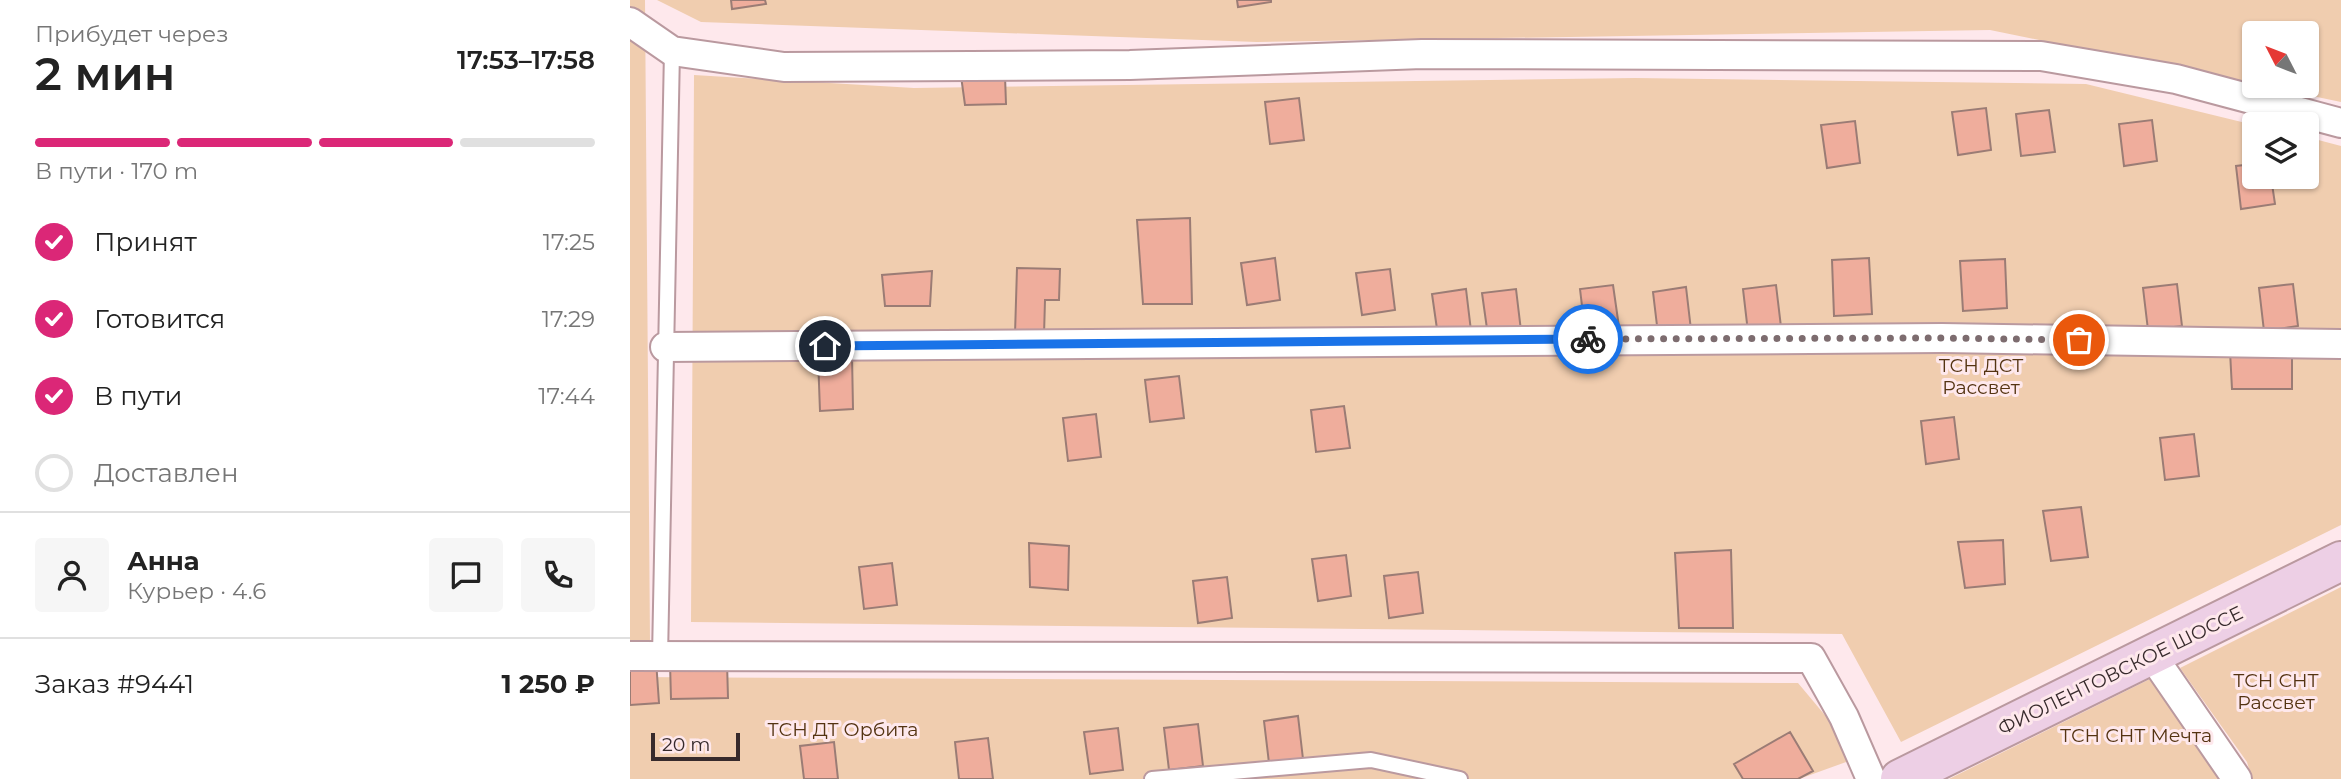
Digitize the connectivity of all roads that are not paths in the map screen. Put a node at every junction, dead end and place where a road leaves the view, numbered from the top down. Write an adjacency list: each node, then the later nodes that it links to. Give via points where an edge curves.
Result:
1 (630, 22): 2 (street)
2 (672, 51): 3 (street, via 784,66 1130,65 1422,54 2041,55 2176,79); 5 (lane)
3 (2341, 123)
4 (2341, 344): 5 (street, via 1914,338)
5 (665, 347): 9 (lane)
6 (2341, 561): 7 (main road, ФИОЛЕНТОВСКОЕ ШОССЕ)
7 (2151, 654): 13 (main road, ФИОЛЕНТОВСКОЕ ШОССЕ); 14 (street)
8 (630, 656): 9 (street)
9 (660, 657): 12 (street, via 1811,658)
10 (1152, 779): 11 (lane, via 1371,760)
11 (1460, 779)
12 (1871, 779)
13 (1899, 779)
14 (2240, 779)

